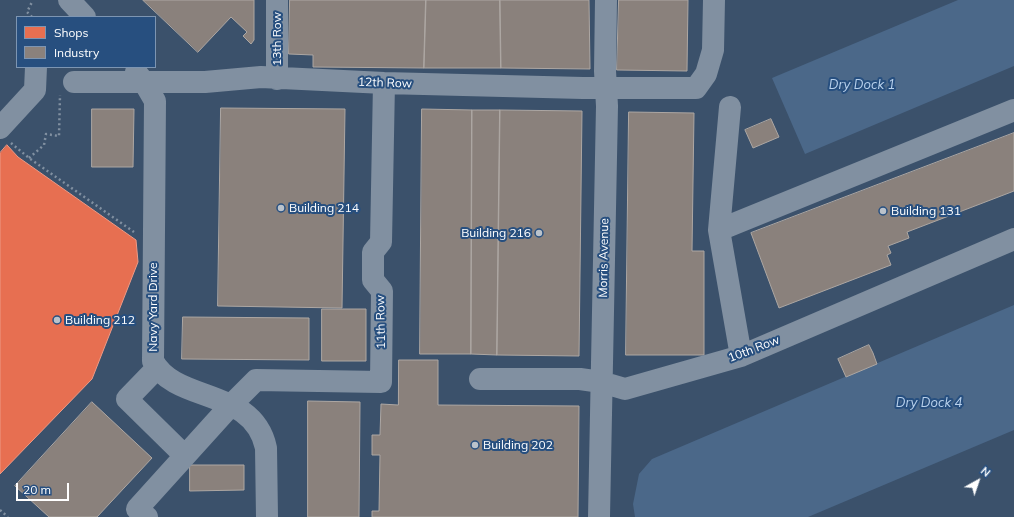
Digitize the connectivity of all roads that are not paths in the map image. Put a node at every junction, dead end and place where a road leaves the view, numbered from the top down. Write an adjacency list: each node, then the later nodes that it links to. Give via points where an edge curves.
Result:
1 (69, 0): 5 (street)
2 (277, 0): 8 (street, 13th Row)
3 (606, 0): 11 (street, Morris Avenue)
4 (714, 0): 11 (street, 12th Row, via 713,50 706,74 696,88)
5 (84, 16)
6 (36, 68): 14 (street, via 35,90)
7 (138, 74): 8 (street, 12th Row, via 205,82 261,77); 10 (street, 12th Row); 18 (street, Navy Yard Drive, via 155,101 152,356)
8 (277, 79): 9 (street, 12th Row)
9 (384, 83): 11 (street, 12th Row); 21 (street, 11th Row, via 381,242 373,252 373,280 382,291 381,382 256,380)
10 (67, 86)
11 (606, 87): 20 (street, Morris Avenue)
12 (730, 107): 15 (street)
13 (1014, 110): 15 (street)
14 (5, 135)
15 (719, 230): 17 (street)
16 (1014, 239): 17 (street, 10th Row)
17 (741, 356): 20 (street, 10th Row, via 625,389)
18 (157, 368): 21 (street, Navy Yard Drive, via 179,384); 22 (street, via 127,400)
19 (480, 379): 20 (street, 10th Row, via 580,379)
20 (601, 382): 25 (street, Morris Avenue)
21 (231, 405): 22 (street); 24 (street, Navy Yard Drive, via 252,419 264,440)
22 (185, 456): 23 (street, via 137,509)
23 (147, 517)
24 (267, 517)
25 (599, 517)

